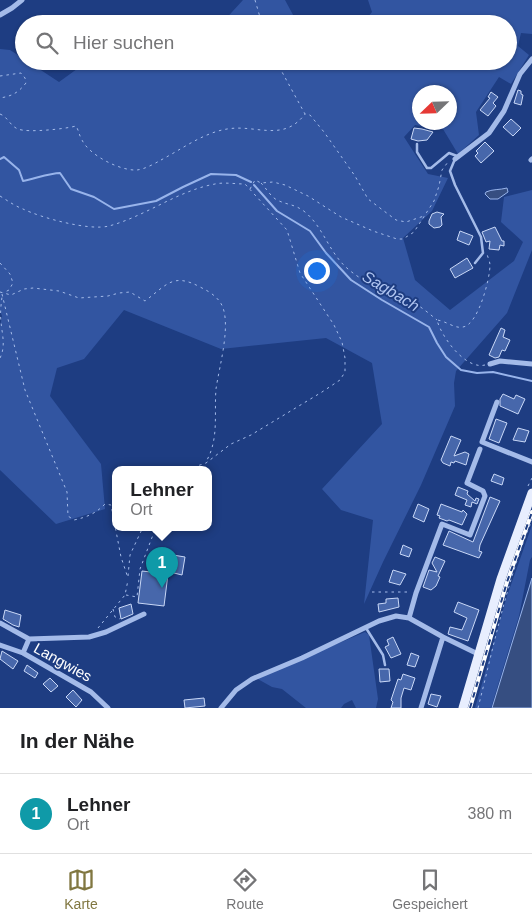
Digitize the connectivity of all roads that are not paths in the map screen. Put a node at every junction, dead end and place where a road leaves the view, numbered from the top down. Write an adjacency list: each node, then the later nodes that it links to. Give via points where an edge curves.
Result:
1 (22, 0): 2 (street)
2 (0, 15)
3 (532, 59): 5 (street, via 520,74 504,111 489,133)
4 (416, 144): 5 (lane, via 427,168 449,153)
5 (457, 158): 6 (lane, via 450,171 483,247 483,253)
6 (475, 264)
7 (490, 364): 8 (street, via 500,361)
8 (532, 364)
9 (497, 402): 11 (street, via 482,442)
10 (480, 448): 14 (street, via 467,484 483,491 485,496 470,535 442,524)
11 (532, 462)
12 (532, 493): 21 (main road, via 503,571)
13 (144, 614): 18 (street, via 89,637)
14 (409, 618): 16 (street, via 396,616); 17 (street)
15 (0, 623): 18 (street)
16 (366, 628): 22 (lane, via 384,655); 24 (street, via 246,682)
17 (443, 637): 21 (street); 25 (street)
18 (29, 639): 20 (street)
19 (0, 645): 20 (street, Langwies)
20 (23, 654): 23 (street, Langwies, via 91,692)
21 (478, 654): 26 (main road)
22 (385, 665)
23 (108, 708)
24 (221, 708)
25 (421, 708)
26 (463, 708)

